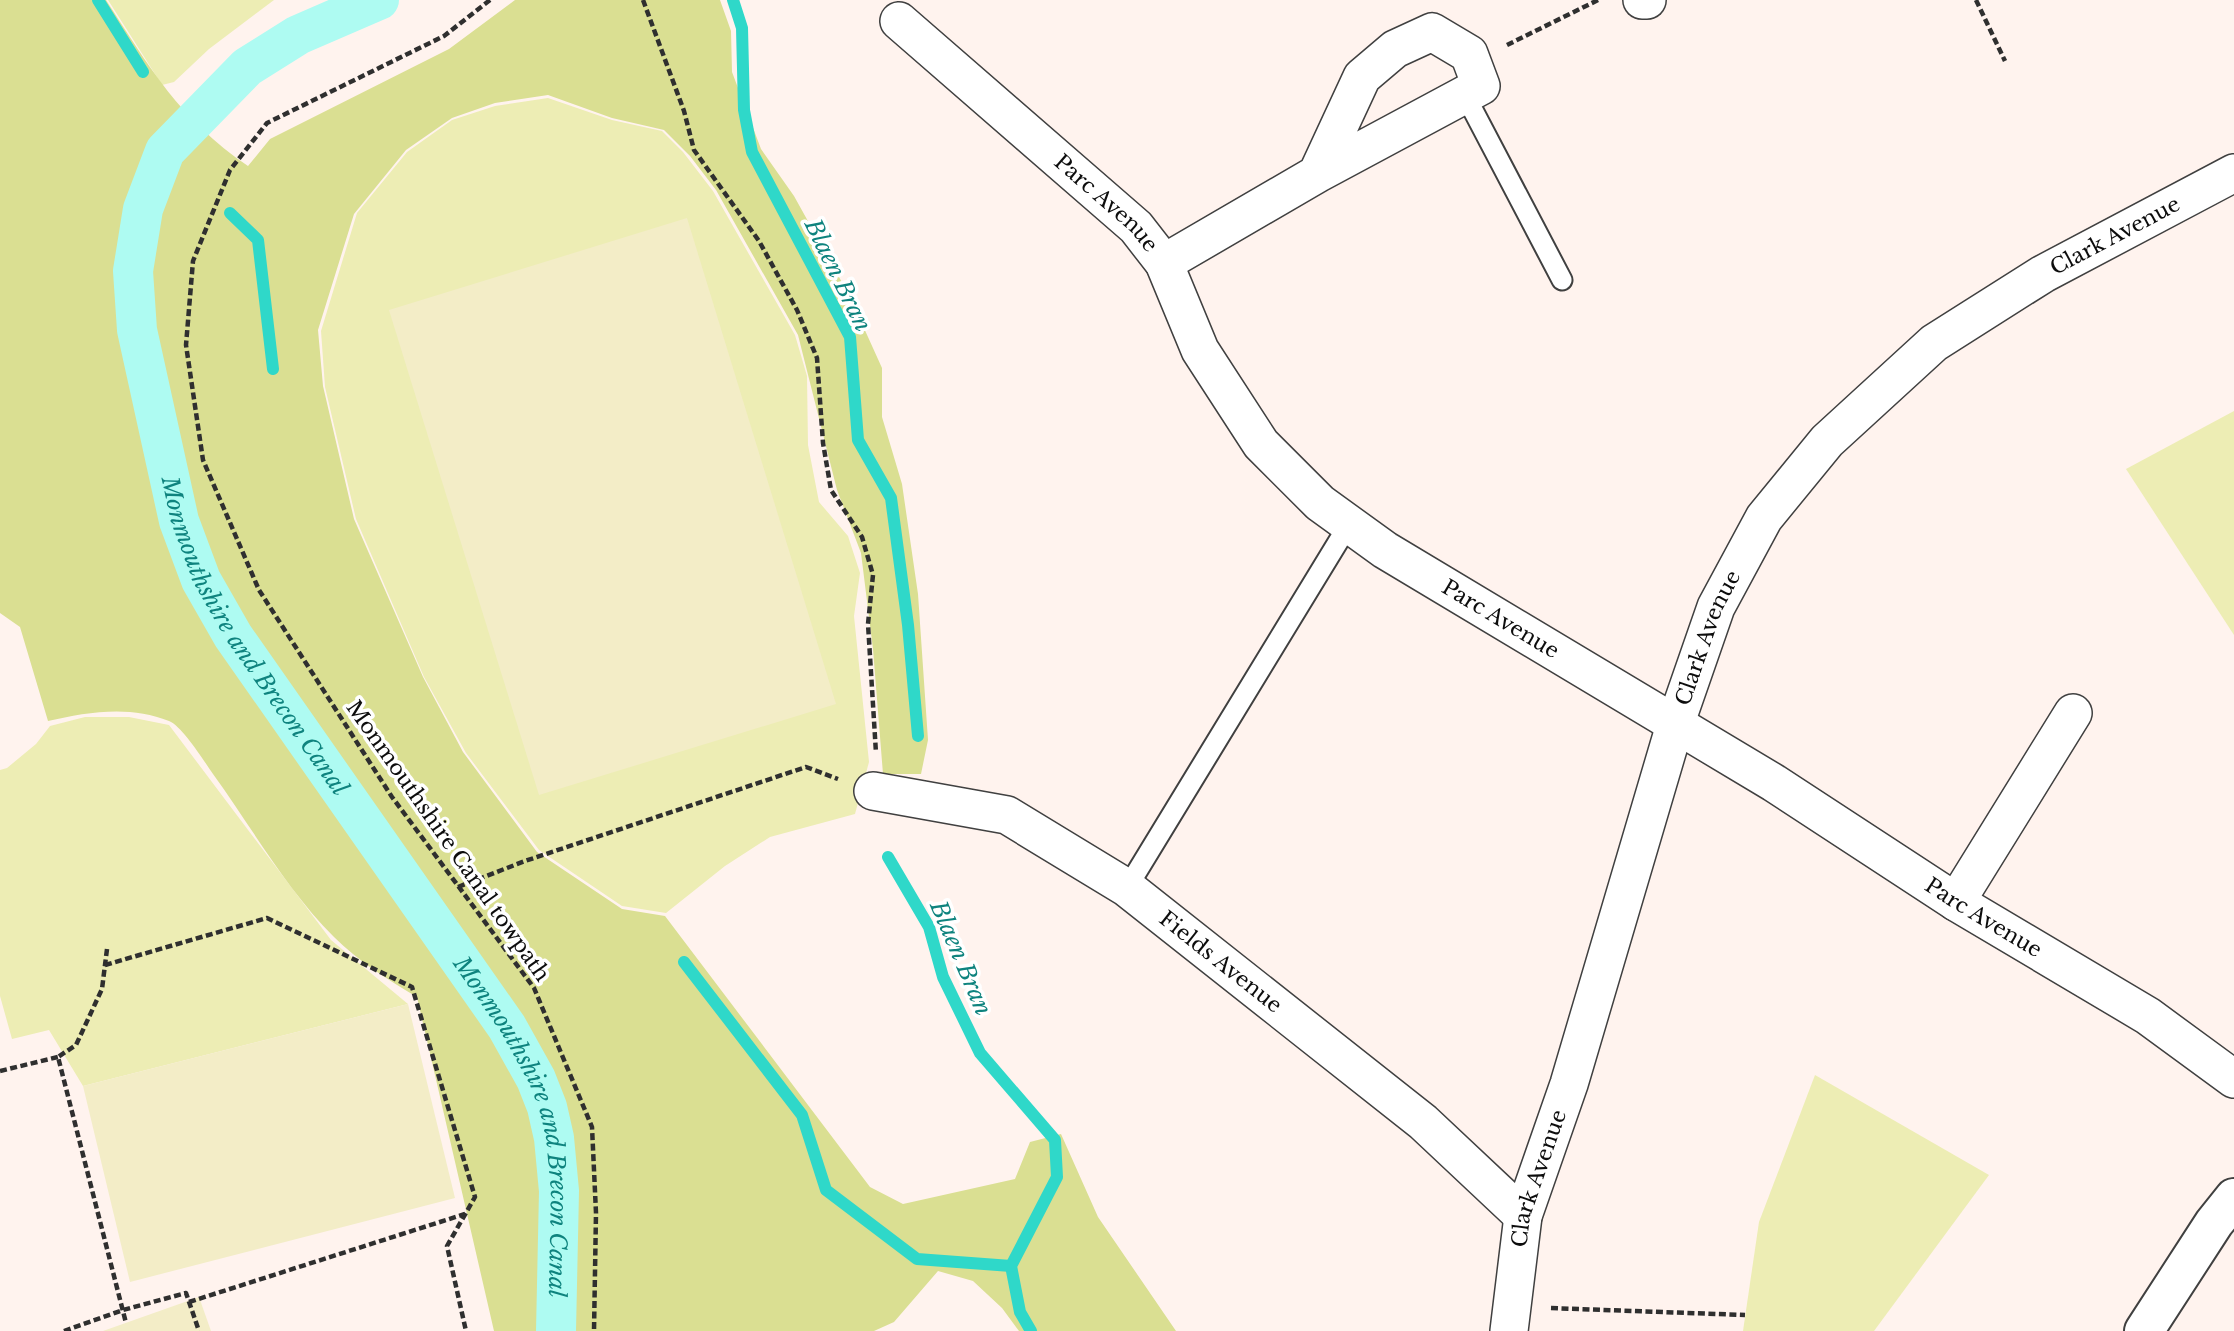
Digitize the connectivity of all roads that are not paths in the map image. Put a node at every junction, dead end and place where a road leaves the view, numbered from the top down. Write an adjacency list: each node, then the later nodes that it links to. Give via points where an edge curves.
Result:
1 (899, 21): 5 (street, Parc Avenue, via 1136,227)
2 (1468, 78): 4 (street); 4 (street, via 1469,54 1432,32 1395,48 1362,77); 6 (lane)
3 (2234, 173): 9 (street, Clark Avenue, via 2043,274 1934,343 1827,441 1765,518 1716,607)
4 (1317, 174): 5 (street)
5 (1164, 263): 7 (street, Parc Avenue, via 1200,350 1261,444 1320,503)
6 (1562, 280)
7 (1349, 524): 9 (street, Parc Avenue); 11 (lane)
8 (2073, 713): 12 (street)
9 (1675, 726): 12 (street, Parc Avenue, via 1774,783); 15 (street, Clark Avenue, via 1569,1084)
10 (873, 791): 11 (street, Fields Avenue, via 1007,815)
11 (1127, 888): 15 (street, Fields Avenue, via 1423,1122)
12 (1956, 902): 13 (street, Parc Avenue, via 2148,1016)
13 (2234, 1079)
14 (2234, 1198): 17 (street)
15 (1523, 1216): 16 (street, Clark Avenue)
16 (1510, 1319)
17 (2144, 1331)

